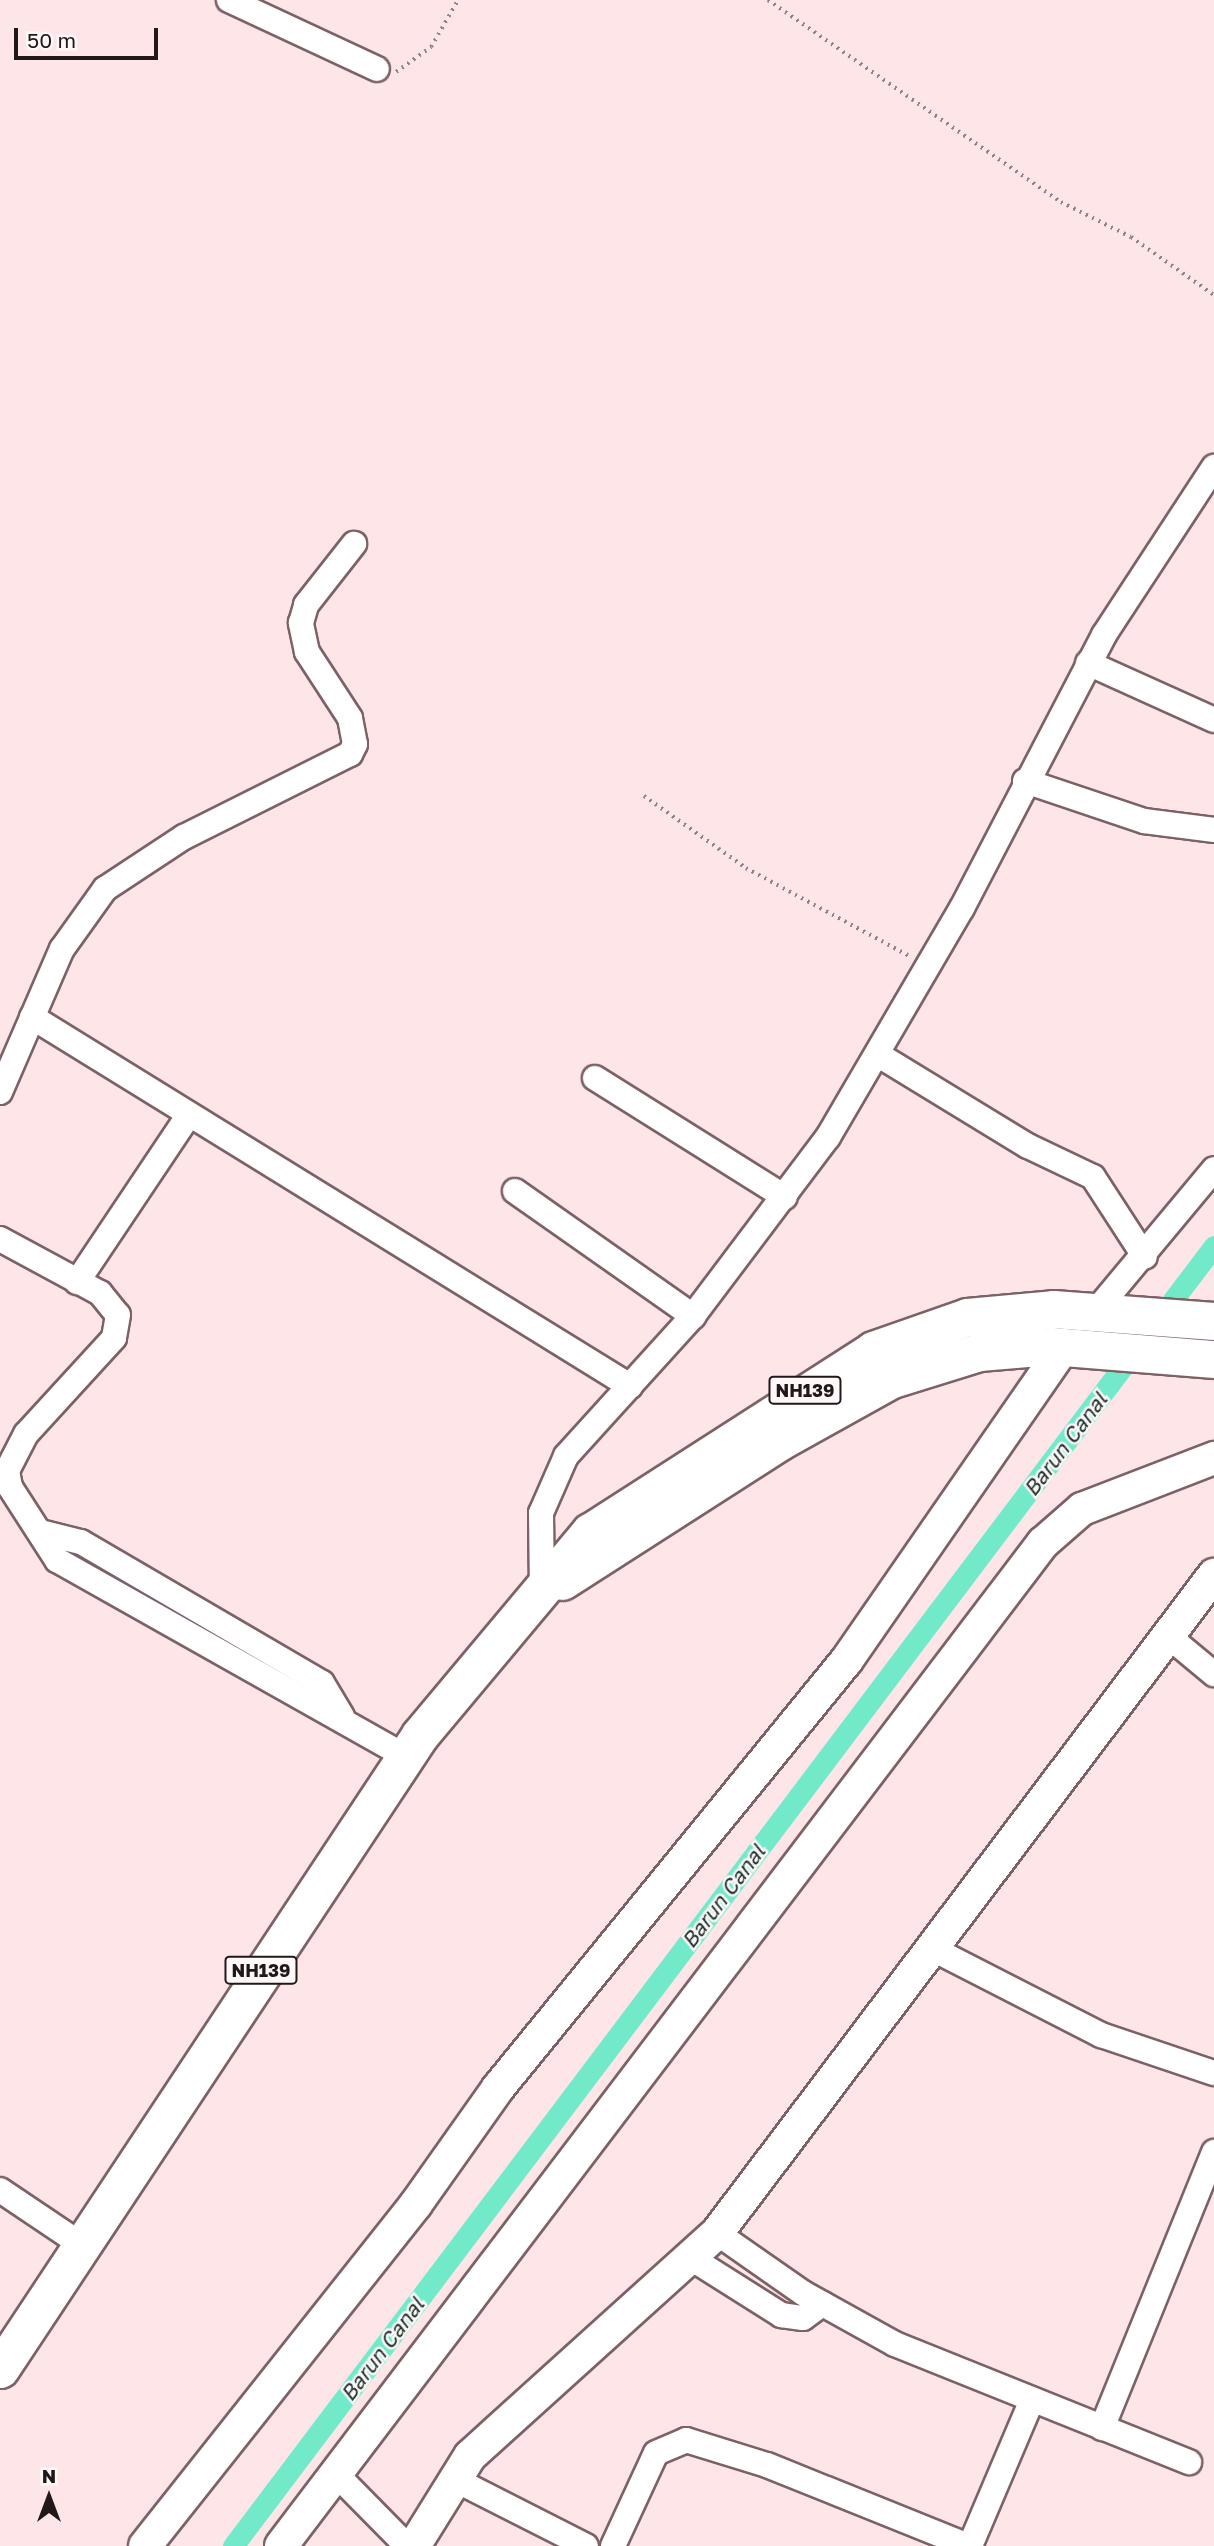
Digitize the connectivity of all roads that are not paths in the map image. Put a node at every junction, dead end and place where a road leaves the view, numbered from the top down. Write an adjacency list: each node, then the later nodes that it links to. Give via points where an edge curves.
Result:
1 (229, 0): 2 (street)
2 (377, 69)
3 (1214, 467): 5 (street)
4 (354, 544): 9 (street, via 306,606 301,623 307,652 350,718 355,744 350,754 120,876 78,923)
5 (1088, 663): 6 (street); 7 (street)
6 (1214, 720)
7 (1025, 781): 8 (street, via 1144,821); 10 (street)
8 (1214, 830)
9 (32, 1017): 12 (street); 13 (street)
10 (877, 1054): 16 (street); 18 (street, via 1028,1146 1093,1177)
11 (595, 1078): 16 (street)
12 (0, 1092)
13 (189, 1115): 19 (street); 25 (street)
14 (1214, 1169): 18 (street)
15 (515, 1191): 21 (street)
16 (785, 1197): 21 (street)
17 (0, 1239): 19 (street)
18 (1145, 1257): 20 (street)
19 (78, 1282): 27 (street, via 112,1304 116,1331 12,1452)
20 (1107, 1312): 22 (highway, NH139); 29 (highway, NH139, via 967,1317 873,1350 590,1532)
21 (693, 1315): 25 (street)
22 (1203, 1320)
23 (1079, 1349): 24 (highway, NH139); 29 (highway, NH139, via 979,1352 892,1379 780,1441); 47 (main road, via 847,1660 498,2088 416,2204)
24 (1214, 1359)
25 (630, 1386): 29 (street, via 566,1457 548,1488 541,1513)
26 (1214, 1458): 45 (main road, via 1082,1509 1043,1543)
27 (5, 1485): 32 (street, via 44,1533 57,1560 298,1700 342,1716)
28 (1214, 1575): 30 (main road)
29 (544, 1592): 32 (highway, NH139, via 476,1664)
30 (1168, 1636): 31 (street); 33 (main road)
31 (1214, 1674)
32 (405, 1756): 38 (highway, NH139)
33 (931, 1948): 34 (street, via 1101,2035); 37 (main road)
34 (1213, 2067)
35 (1214, 2152): 43 (street)
36 (0, 2190): 38 (street)
37 (717, 2233): 39 (main road); 40 (street)
38 (82, 2245): 41 (highway, NH139)
39 (691, 2258): 40 (street, via 781,2315 803,2318); 46 (main road)
40 (822, 2304): 42 (street, via 895,2344)
41 (0, 2369)
42 (1032, 2400): 43 (street); 53 (street)
43 (1102, 2428): 44 (street)
44 (1189, 2462)
45 (335, 2473): 48 (main road); 49 (street)
46 (452, 2478): 50 (main road); 51 (street)
47 (145, 2546)
48 (281, 2546)
49 (407, 2546)
50 (414, 2546)
51 (586, 2546)
52 (613, 2546): 53 (street, via 656,2453 686,2440 767,2465)
53 (970, 2546)

